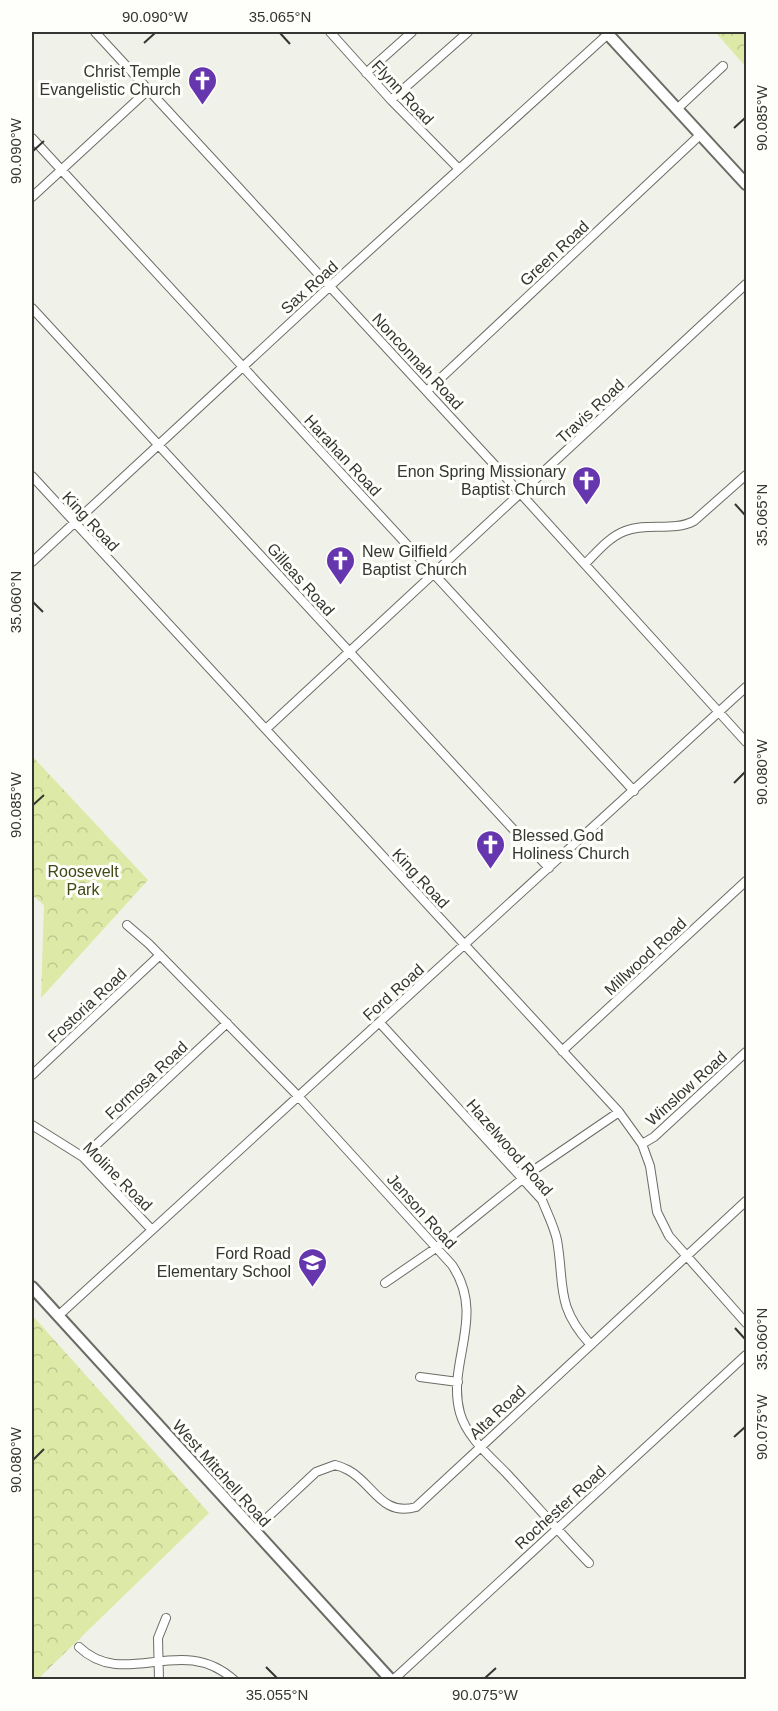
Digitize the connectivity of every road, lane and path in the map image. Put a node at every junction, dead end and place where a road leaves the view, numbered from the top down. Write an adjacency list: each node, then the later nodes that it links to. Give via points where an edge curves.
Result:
1 (95, 32): 8 (street, Nonconnah Road)
2 (330, 32): 7 (street, Flynn Road)
3 (412, 32): 7 (street)
4 (468, 32): 9 (street)
5 (607, 33): 10 (main road); 13 (street, Sax Road)
6 (723, 66): 10 (street)
7 (366, 73): 9 (street, Flynn Road)
8 (148, 90): 14 (street); 18 (street, Nonconnah Road)
9 (391, 100): 13 (street, Flynn Road)
10 (677, 109): 11 (main road)
11 (700, 135): 15 (main road); 21 (street, Green Road)
12 (32, 138): 14 (street, Harahan Road)
13 (459, 169): 18 (street, Sax Road)
14 (61, 170): 16 (street); 20 (street, Harahan Road)
15 (747, 184)
16 (32, 197)
17 (747, 284): 25 (street, Travis Road)
18 (329, 287): 20 (street, Sax Road); 21 (street, Nonconnah Road)
19 (32, 308): 22 (street, Gilleas Road)
20 (243, 367): 22 (street, Sax Road); 29 (street, Harahan Road)
21 (427, 391): 25 (street, Nonconnah Road)
22 (158, 444): 26 (street, Sax Road); 30 (street, Gilleas Road)
23 (747, 475): 28 (street, via 694,521 625,531 613,537)
24 (32, 476): 26 (street, King Road)
25 (521, 493): 28 (street, Nonconnah Road); 29 (street, Travis Road)
26 (74, 522): 27 (street, Sax Road); 33 (street, King Road)
27 (32, 562)
28 (585, 564): 32 (street, Nonconnah Road)
29 (434, 573): 30 (street, Travis Road); 35 (street, Harahan Road)
30 (350, 652): 33 (street, Travis Road); 36 (street, Gilleas Road)
31 (747, 687): 32 (street, Ford Road)
32 (720, 711): 34 (street, Nonconnah Road); 35 (street, Ford Road)
33 (266, 729): 39 (street, King Road)
34 (747, 742)
35 (634, 791): 36 (street, Ford Road)
36 (549, 868): 39 (street, Ford Road)
37 (747, 881): 43 (street, Millwood Road)
38 (127, 925): 40 (street, Jenson Road)
39 (465, 945): 42 (street, Ford Road); 43 (street, King Road)
40 (160, 956): 41 (street, Jenson Road); 45 (street, Fostoria Road)
41 (227, 1023): 46 (street, Jenson Road); 50 (street, Formosa Road)
42 (380, 1023): 46 (street, Ford Road); 51 (street, Hazelwood Road)
43 (562, 1051): 47 (street, King Road)
44 (747, 1052): 49 (street, Winslow Road, via 654,1137)
45 (32, 1075)
46 (298, 1096): 53 (street, Ford Road); 54 (street, Jenson Road)
47 (619, 1112): 49 (street, King Road); 51 (street)
48 (32, 1125): 50 (street, Moline Road)
49 (642, 1143): 55 (street, King Road, via 660,1220)
50 (83, 1157): 53 (street, Moline Road)
51 (523, 1178): 54 (street); 60 (street, Hazelwood Road, via 542,1200 556,1237 566,1308)
52 (747, 1201): 55 (street, Alta Road)
53 (152, 1230): 58 (street, Ford Road)
54 (437, 1247): 56 (street); 63 (street, Jenson Road, via 455,1269 465,1296 467,1318)
55 (686, 1257): 59 (street, King Road); 60 (street, Alta Road)
56 (385, 1283)
57 (32, 1287): 58 (main road, West Mitchell Road)
58 (58, 1316): 66 (main road, West Mitchell Road)
59 (747, 1323)
60 (591, 1344): 64 (street, Alta Road)
61 (747, 1354): 65 (street, Rochester Road)
62 (420, 1377): 63 (street)
63 (459, 1382): 64 (street, Jenson Road, via 462,1417)
64 (481, 1445): 65 (street, Jenson Road); 66 (street, Alta Road, via 416,1507 391,1507 350,1470 334,1465 316,1472)
65 (557, 1529): 67 (street, Jenson Road); 73 (street, Rochester Road)
66 (254, 1530): 73 (main road, West Mitchell Road)
67 (589, 1563)
68 (166, 1618): 70 (street, via 158,1638)
69 (79, 1647): 70 (street, via 107,1664)
70 (157, 1662): 71 (street); 72 (street, via 201,1661)
71 (159, 1680)
72 (234, 1680)
73 (392, 1680)

